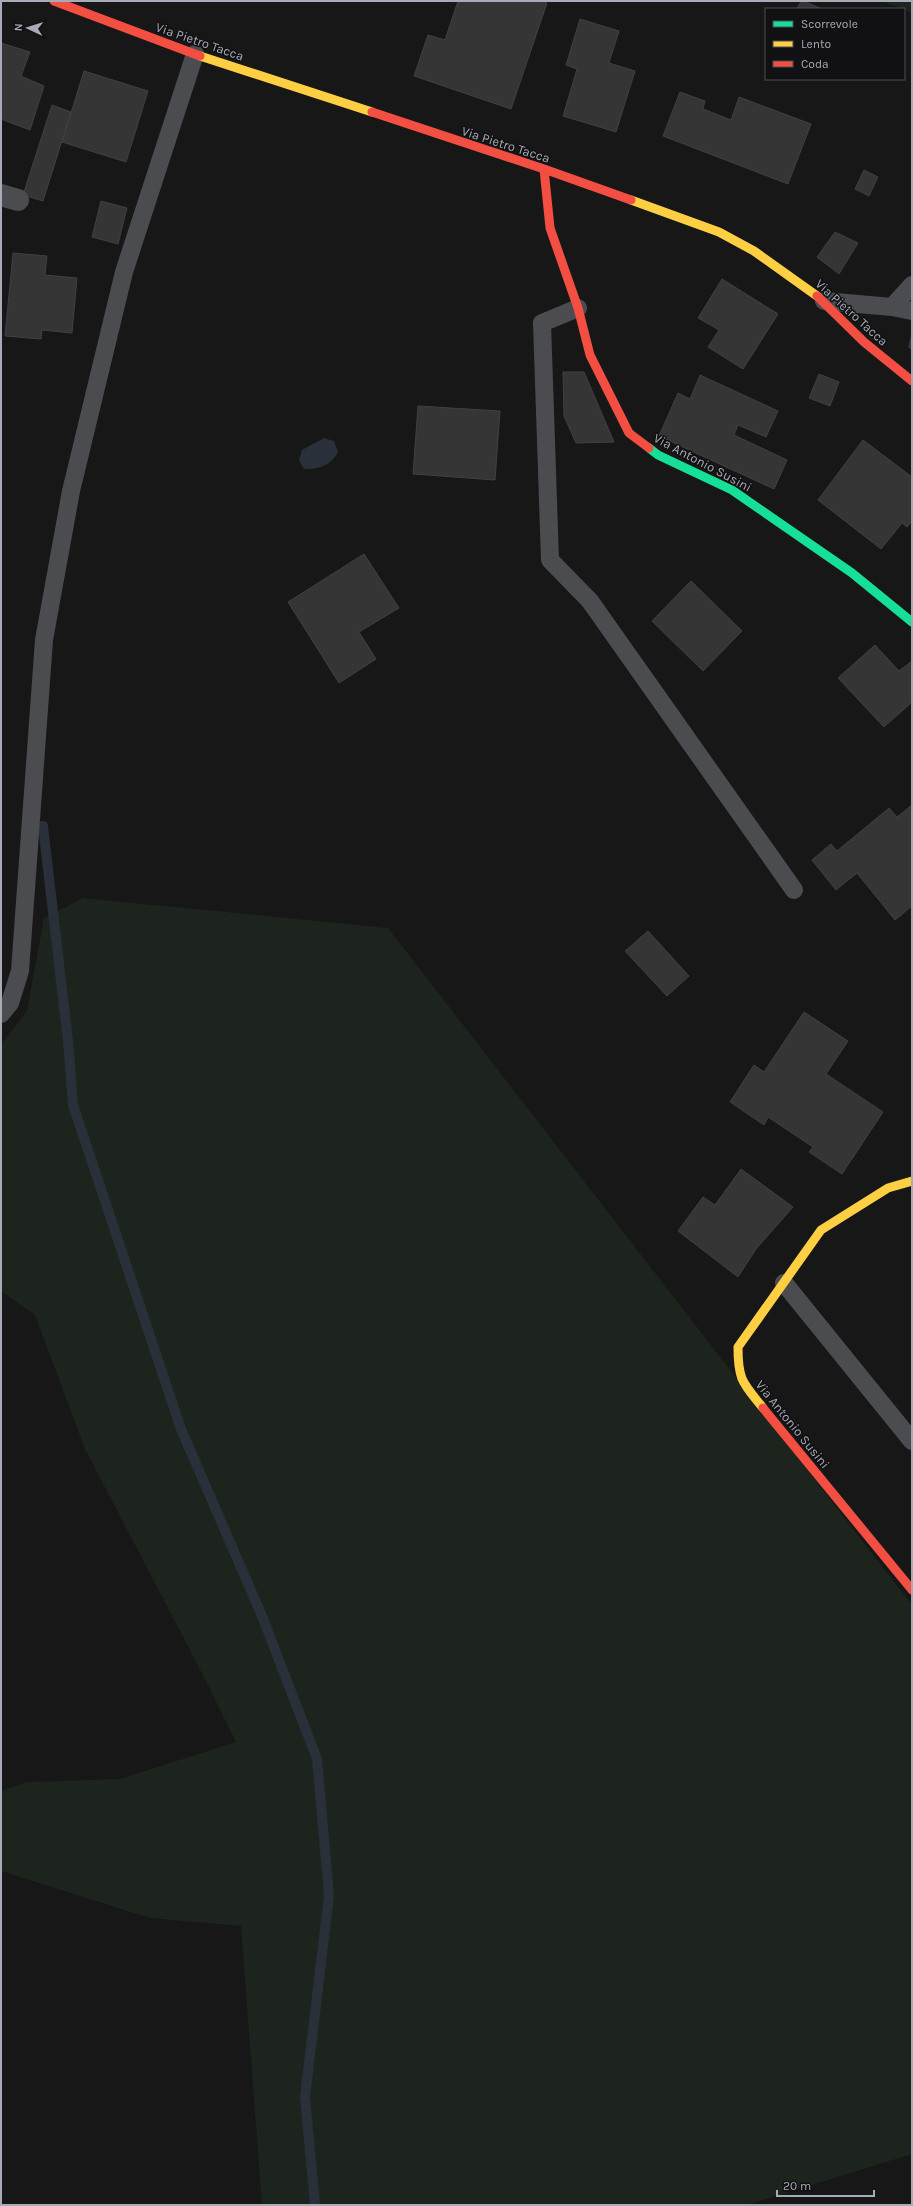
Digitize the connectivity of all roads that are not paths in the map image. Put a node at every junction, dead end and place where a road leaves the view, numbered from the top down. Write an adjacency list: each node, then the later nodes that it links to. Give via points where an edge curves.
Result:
1 (54, 1): 2 (street, Via Pietro Tacca)
2 (195, 54): 3 (street, Via Pietro Tacca); 12 (lane, via 124,272 71,491 44,640 20,971 10,1003)
3 (544, 169): 5 (street, Via Pietro Tacca, via 718,232 754,251); 7 (street, Via Antonio Susini, via 550,228)
4 (912, 285): 6 (lane)
5 (824, 301): 6 (lane); 9 (street, Via Pietro Tacca, via 864,342)
6 (892, 307): 8 (lane)
7 (578, 308): 10 (street, Via Antonio Susini, via 590,355 629,433 658,455 744,498 852,573); 11 (lane, via 542,324 550,560 590,601)
8 (912, 311)
9 (912, 381)
10 (912, 622)
11 (794, 890)
12 (1, 1014)
13 (912, 1181): 14 (street, Via Antonio Susini, via 888,1188 821,1230)
14 (784, 1283): 15 (lane); 16 (street, Via Antonio Susini, via 738,1347 742,1382)
15 (912, 1441)
16 (912, 1590)

